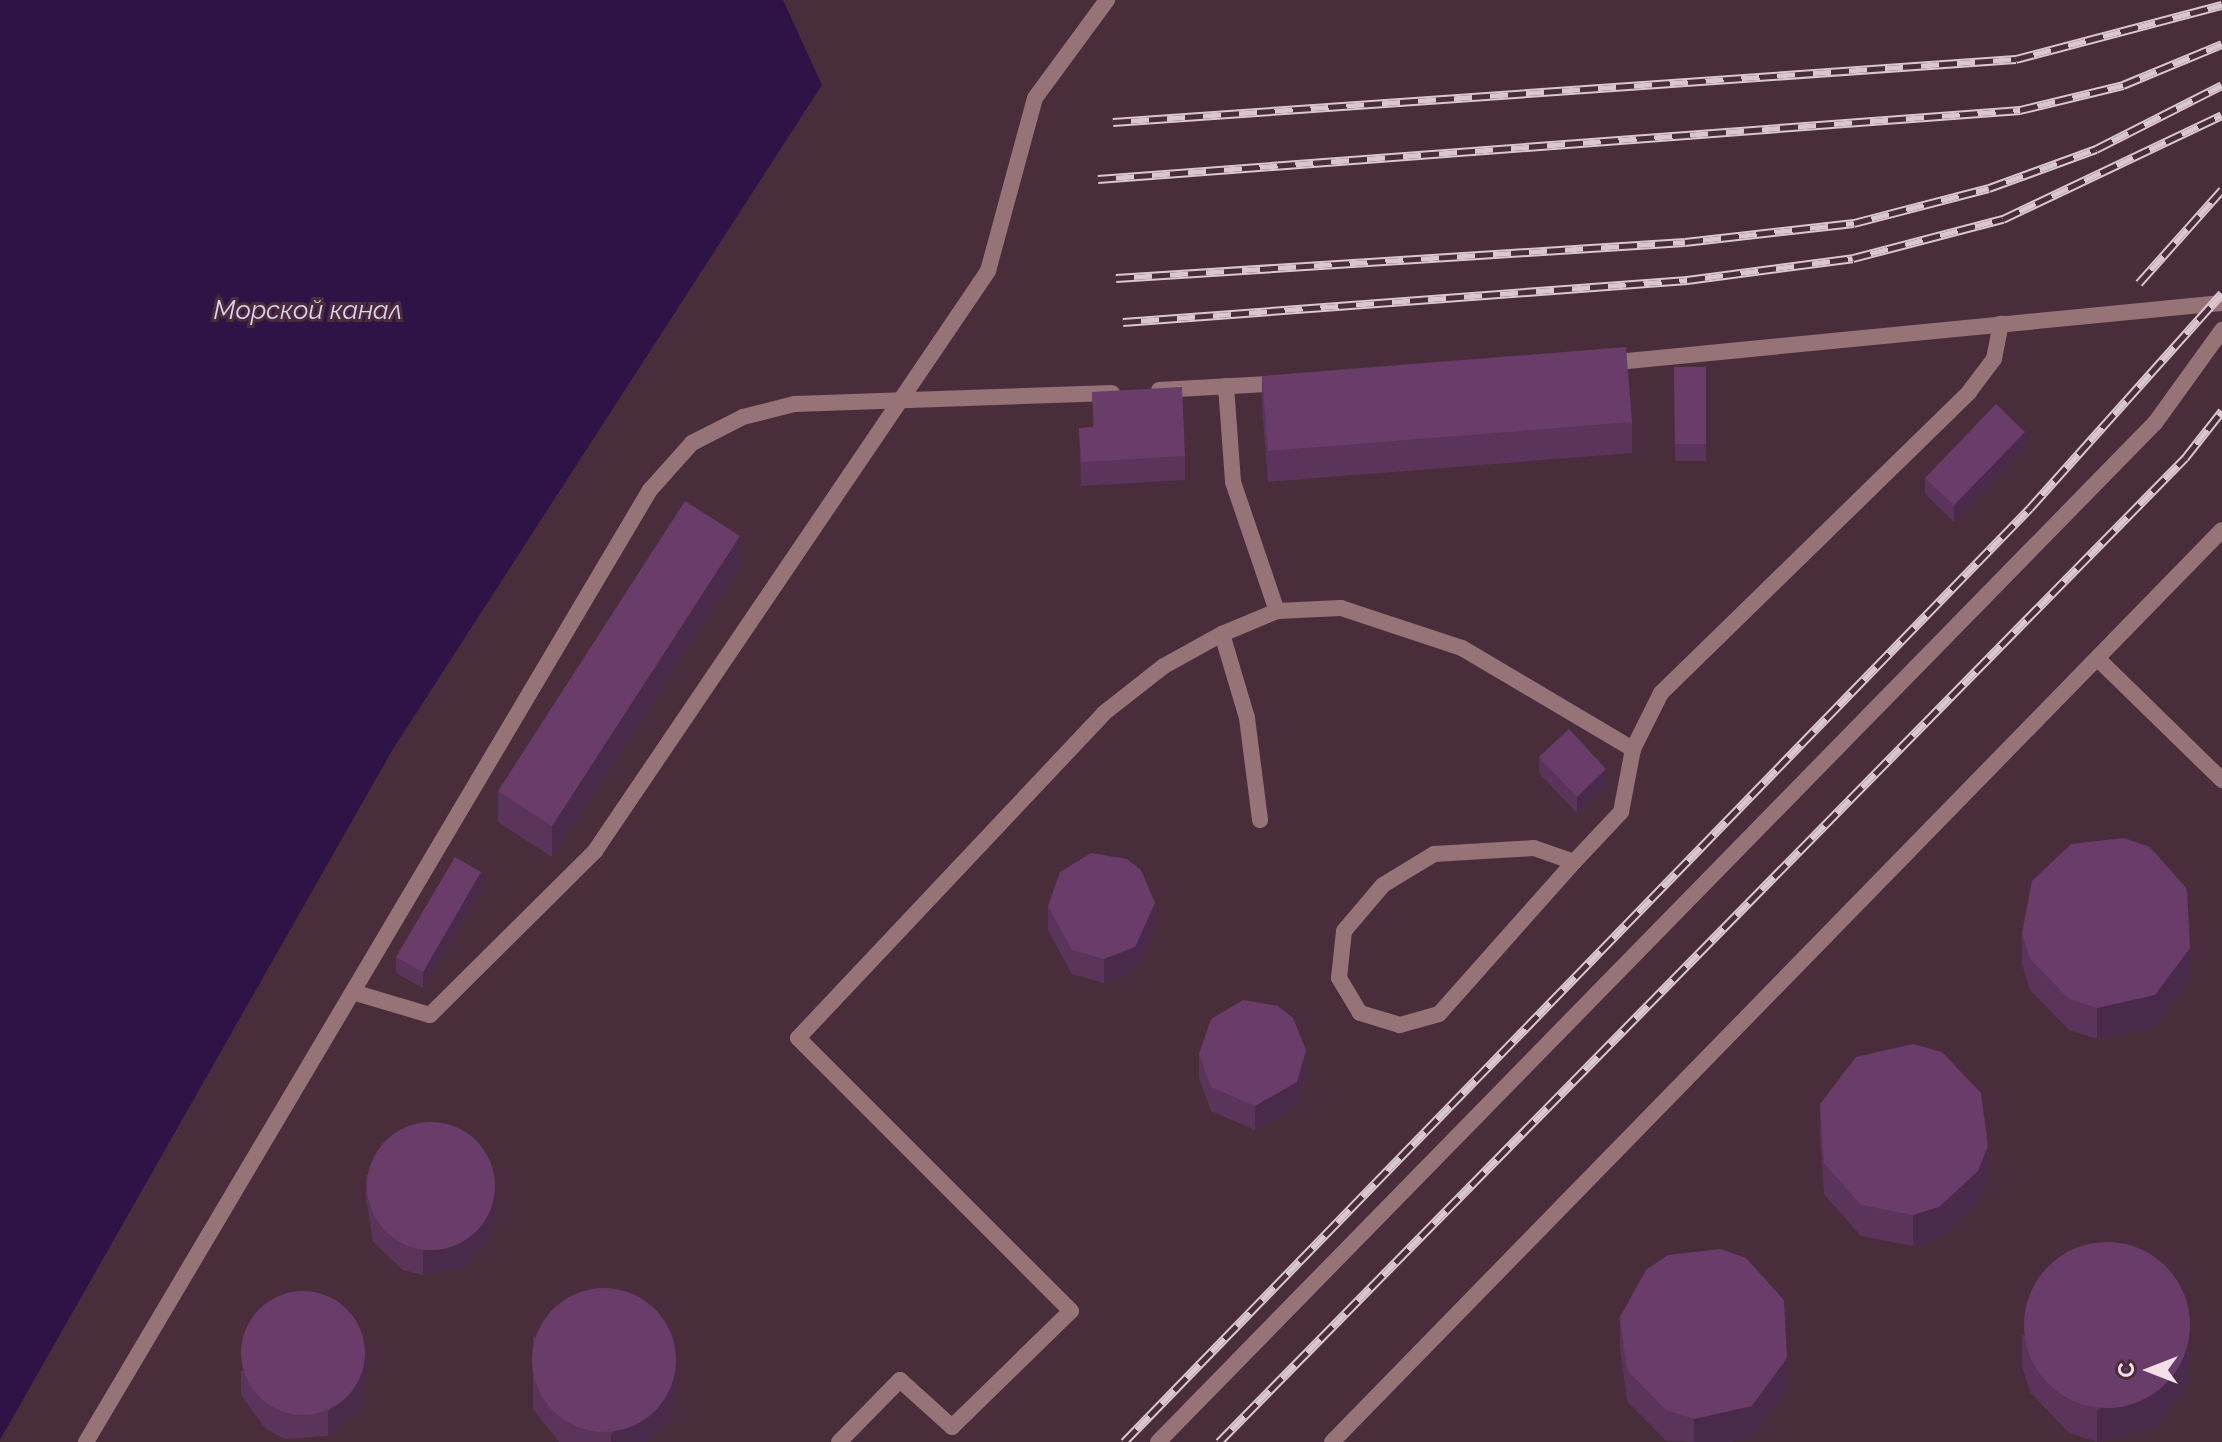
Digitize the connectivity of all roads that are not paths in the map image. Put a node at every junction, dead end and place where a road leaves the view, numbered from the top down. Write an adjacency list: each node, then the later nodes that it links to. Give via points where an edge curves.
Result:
1 (1107, 0): 8 (lane, via 1035,98 988,271)
2 (2222, 303): 3 (lane)
3 (2001, 324): 5 (lane); 13 (lane, via 1994,359 1969,392 1661,693)
4 (2222, 330): 20 (lane, via 2155,423)
5 (1593, 364)
6 (1303, 382): 7 (lane)
7 (1226, 386): 8 (lane); 10 (lane, via 1233,482)
8 (903, 404): 17 (lane, via 595,851 430,1015); 17 (lane, via 794,404 743,417 692,443 650,490)
9 (2222, 530): 12 (lane)
10 (1277, 611): 11 (lane); 13 (lane, via 1341,608 1406,624 1541,688)
11 (1222, 634): 15 (lane, via 1247,718); 19 (lane, via 1164,666 1104,713 798,1038 1071,1311 952,1427 900,1380)
12 (2099, 660): 14 (lane); 21 (lane)
13 (1633, 749): 16 (lane, via 1621,812)
14 (2222, 780)
15 (1260, 820)
16 (1574, 862): 16 (lane, via 1534,848 1434,854 1383,885 1344,931 1339,978 1360,1013 1400,1025 1439,1014)
17 (356, 993): 18 (lane)
18 (86, 1442)
19 (839, 1442)
20 (1158, 1442)
21 (1332, 1442)

